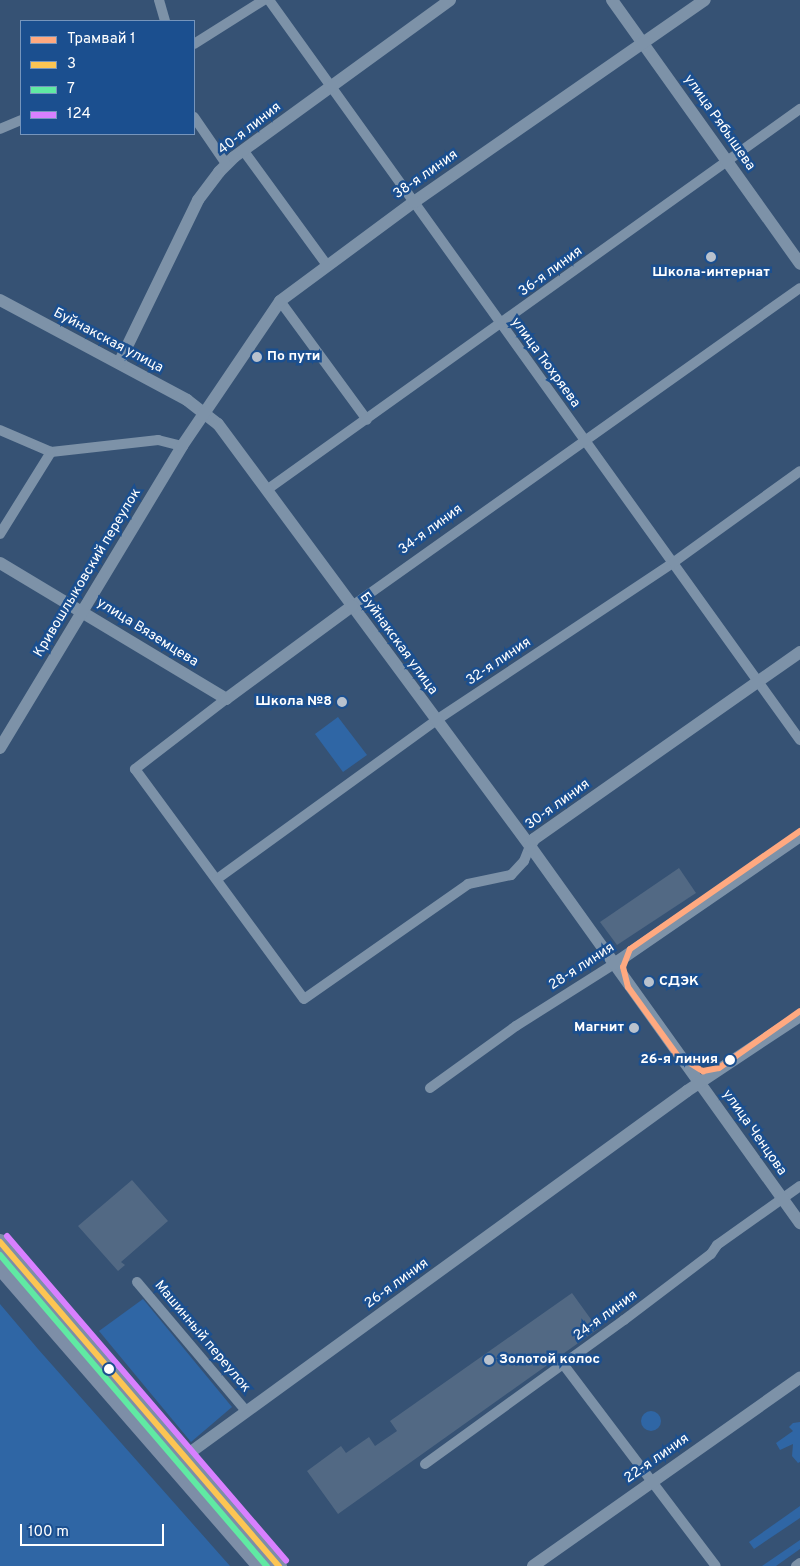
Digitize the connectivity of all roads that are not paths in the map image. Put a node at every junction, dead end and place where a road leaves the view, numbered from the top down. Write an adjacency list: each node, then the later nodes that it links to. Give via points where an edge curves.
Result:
1 (158, 0): 7 (street)
2 (264, 0): 8 (street)
3 (270, 0): 10 (street, улица Тюхряева)
4 (450, 0): 10 (street, 40-я линия)
5 (612, 0): 9 (street, улица Рябышева)
6 (705, 0): 9 (street, 38-я линия)
7 (165, 20)
8 (195, 43)
9 (643, 43): 16 (street, улица Рябышева); 18 (street, 38-я линия)
10 (332, 86): 15 (street, 40-я линия); 18 (street, улица Тюхряева)
11 (800, 109): 16 (street, 36-я линия)
12 (195, 118): 17 (street)
13 (20, 120): 14 (street)
14 (0, 129)
15 (243, 150): 17 (street, 40-я линия); 19 (street)
16 (728, 161): 20 (street, улица Рябышева); 24 (street, 36-я линия)
17 (227, 165): 25 (street, 40-я линия, via 198,200)
18 (414, 202): 19 (street, 38-я линия); 24 (street, улица Тюхряева)
19 (326, 264): 23 (street, 38-я линия)
20 (800, 264)
21 (800, 288): 29 (street, 34-я линия)
22 (0, 300): 25 (street, Буйнакская улица)
23 (280, 301): 26 (street, 38-я линия); 27 (street)
24 (501, 326): 27 (street, 36-я линия); 29 (street, улица Тюхряева)
25 (118, 363): 26 (street, Буйнакская улица)
26 (204, 414): 30 (street, Кривошлыковский переулок); 33 (street, Буйнакская улица, via 218,424)
27 (366, 420): 33 (street, 36-я линия)
28 (0, 430): 31 (street)
29 (584, 441): 35 (street, улица Тюхряева); 37 (street, 34-я линия)
30 (182, 446): 31 (street, via 158,440); 38 (street, Кривошлыковский переулок)
31 (51, 452): 34 (street)
32 (800, 471): 35 (street, 32-я линия)
33 (268, 489): 37 (street, Буйнакская улица)
34 (0, 534)
35 (674, 562): 40 (street, улица Тюхряева); 42 (street, 32-я линия)
36 (0, 564): 38 (street, улица Вяземцева)
37 (352, 606): 41 (street, 34-я линия); 42 (street, Буйнакская улица)
38 (83, 612): 41 (street, улица Вяземцева); 44 (street, Кривошлыковский переулок)
39 (800, 652): 40 (street, 30-я линия)
40 (758, 682): 43 (street, улица Тюхряева); 46 (street, 30-я линия, via 540,835)
41 (226, 699): 47 (street, 34-я линия, via 135,768)
42 (436, 720): 46 (street, Буйнакская улица); 47 (street, 32-я линия)
43 (800, 740)
44 (0, 748)
45 (800, 836): 48 (street, 28-я линия)
46 (530, 846): 47 (street, 30-я линия, via 524,861 511,875 468,884 304,999); 48 (street, Буйнакская улица)
47 (217, 879)
48 (614, 964): 50 (street, Буйнакская улица); 51 (street, 28-я линия, via 516,1026)
49 (800, 1016): 50 (street, 26-я линия)
50 (702, 1084): 53 (street, улица Ченцова); 60 (street, 26-я линия, via 687,1091)
51 (430, 1088)
52 (800, 1186): 53 (street, 24-я линия)
53 (782, 1198): 54 (street, улица Ченцова); 58 (street, 24-я линия)
54 (800, 1223)
55 (0, 1242): 61 (main road)
56 (0, 1267): 65 (main road)
57 (137, 1282): 60 (street, Машинный переулок)
58 (563, 1364): 62 (street, 24-я линия); 63 (street)
59 (800, 1378): 63 (street, 22-я линия)
60 (246, 1411): 61 (street, 26-я линия)
61 (184, 1457): 66 (main road)
62 (425, 1464)
63 (652, 1482): 67 (street, 22-я линия); 68 (street)
64 (800, 1563): 69 (street)
65 (260, 1566)
66 (279, 1566)
67 (533, 1566)
68 (716, 1566)
69 (796, 1566)

